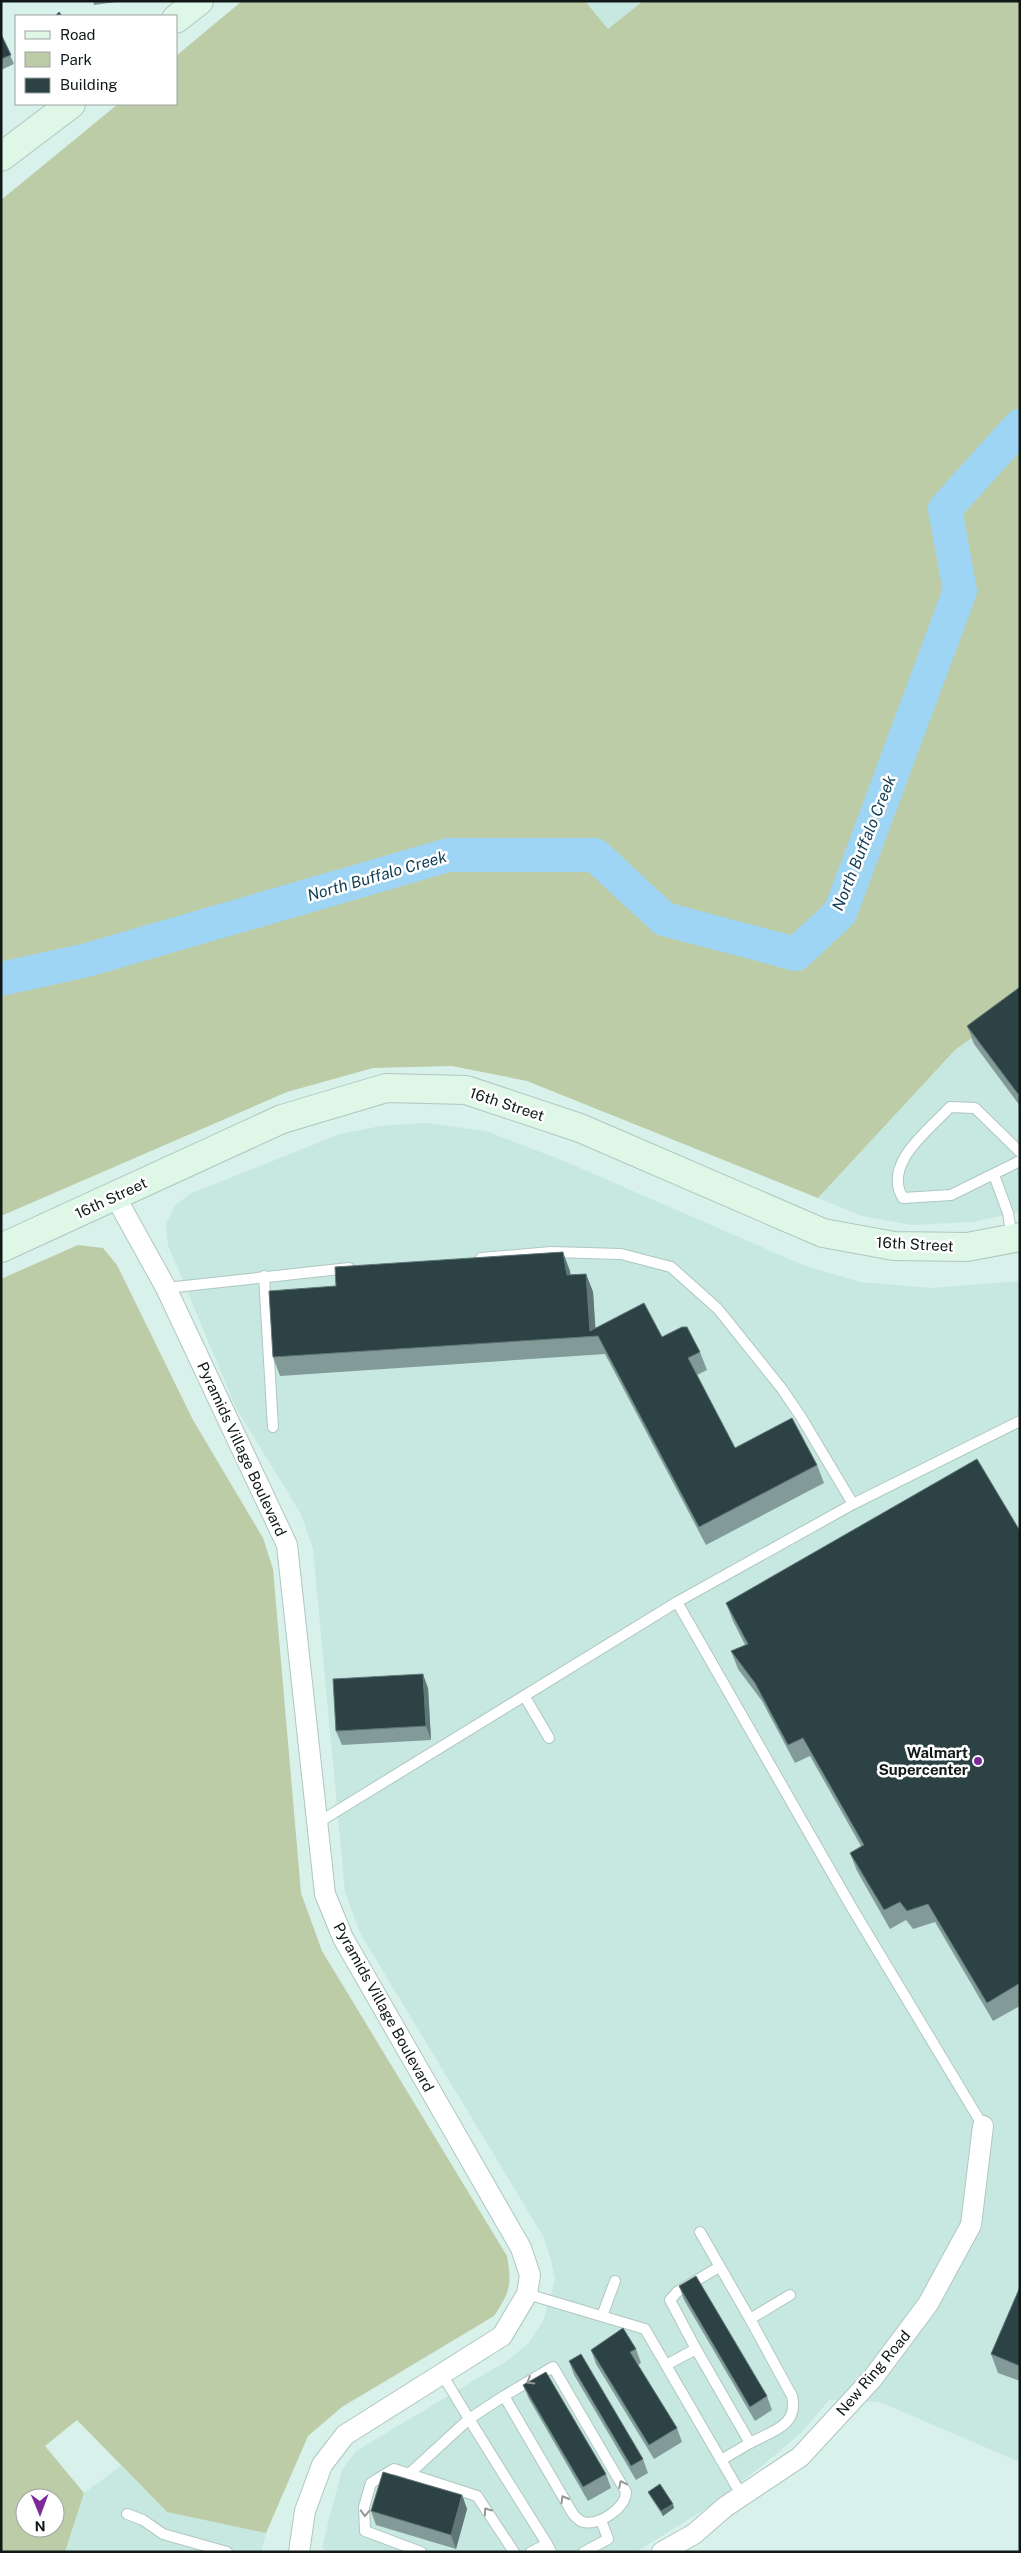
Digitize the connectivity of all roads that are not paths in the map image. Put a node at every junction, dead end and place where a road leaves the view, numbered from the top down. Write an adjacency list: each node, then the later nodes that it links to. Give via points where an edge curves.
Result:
1 (199, 1): 2 (street)
2 (178, 18)
3 (70, 105): 4 (street)
4 (1, 157)
5 (1020, 1152): 7 (lane, via 975,1108 950,1107 902,1160 896,1188 903,1198 951,1195)
6 (1020, 1162): 7 (lane)
7 (994, 1175): 9 (lane)
8 (115, 1196): 9 (street, 16th Street, via 282,1119 386,1088 466,1090 580,1128 823,1232 894,1246 967,1246); 10 (street, 16th Street); 14 (street, Pyramids Village Boulevard)
9 (1016, 1238)
10 (1, 1248)
11 (467, 1259): 17 (lane, via 551,1252 621,1254 670,1267 718,1309 782,1389 802,1417)
12 (364, 1267): 13 (lane)
13 (264, 1276): 14 (lane); 16 (lane)
14 (166, 1288): 21 (street, Pyramids Village Boulevard, via 287,1544)
15 (1020, 1421): 17 (lane)
16 (273, 1427)
17 (852, 1504): 18 (lane)
18 (677, 1602): 19 (lane); 22 (lane, via 852,1908)
19 (525, 1697): 20 (lane); 21 (lane)
20 (549, 1738)
21 (319, 1822): 26 (street, Pyramids Village Boulevard, via 325,1894 343,1938 521,2248 530,2274)
22 (983, 2126): 38 (street, New Ring Road, via 971,2225 928,2304 872,2379 800,2457)
23 (700, 2232): 24 (lane)
24 (719, 2267): 29 (lane); 30 (lane, via 677,2292 670,2300)
25 (615, 2281): 28 (lane)
26 (527, 2294): 28 (lane); 32 (street, Pyramids Village Boulevard, via 502,2336)
27 (790, 2295): 29 (lane)
28 (602, 2316): 31 (lane, via 645,2329)
29 (750, 2319): 35 (lane, via 792,2396 794,2407 787,2423)
30 (696, 2349): 31 (lane); 35 (lane)
31 (666, 2365): 36 (lane)
32 (442, 2374): 34 (lane); 43 (street, Pyramids Village Boulevard, via 345,2435 322,2465 305,2511)
33 (504, 2396): 34 (lane); 40 (lane, one-way to 33, via 580,2522 573,2514); 40 (lane, one-way to 33, via 626,2499 626,2492 553,2367)
34 (468, 2419): 37 (lane); 41 (lane)
35 (750, 2442): 36 (lane)
36 (721, 2460): 38 (lane)
37 (409, 2474): 44 (lane, one-way to 44, via 394,2469 371,2483 364,2507 365,2531); 45 (lane, one-way to 37, via 477,2496)
38 (742, 2496): 48 (street, New Ring Road, via 694,2534)
39 (127, 2514): 42 (lane, via 143,2520 162,2534)
40 (601, 2520): 47 (lane, via 608,2539)
41 (549, 2548): 46 (lane)
42 (227, 2552)
43 (299, 2552)
44 (421, 2552)
45 (514, 2552)
46 (531, 2552)
47 (584, 2552)
48 (662, 2552)

